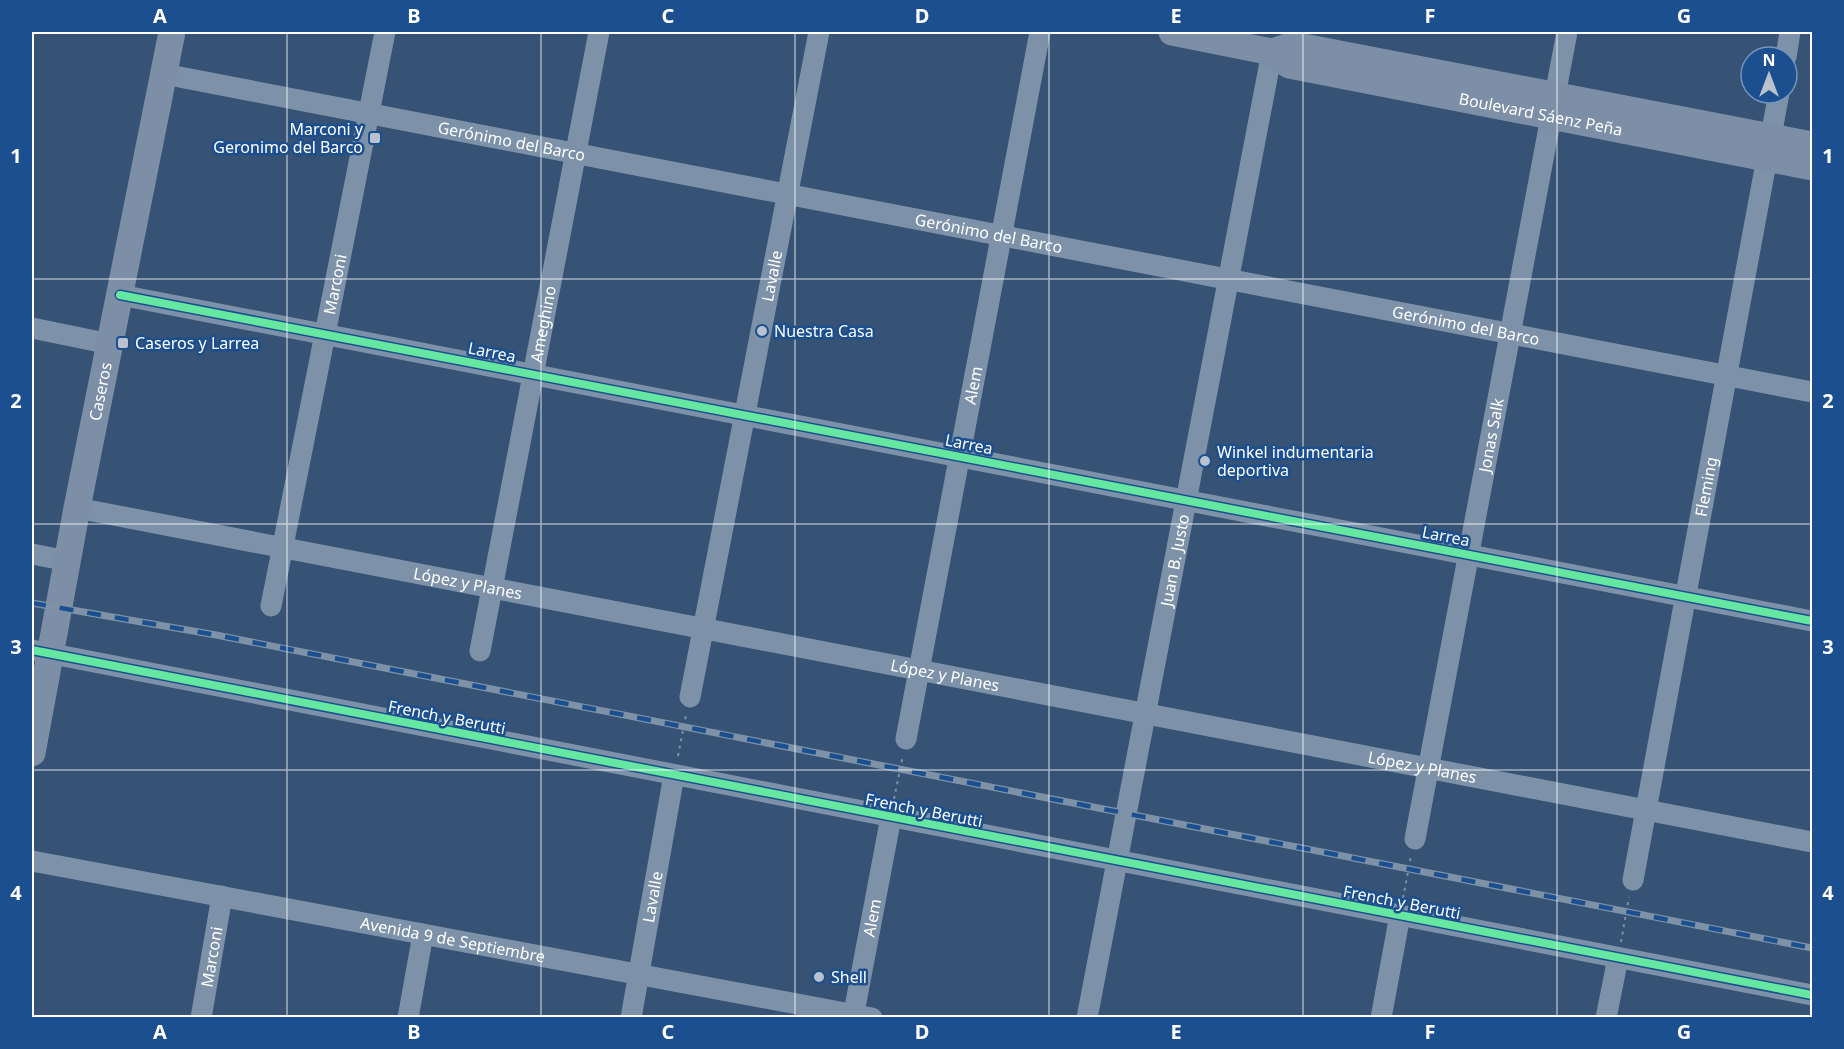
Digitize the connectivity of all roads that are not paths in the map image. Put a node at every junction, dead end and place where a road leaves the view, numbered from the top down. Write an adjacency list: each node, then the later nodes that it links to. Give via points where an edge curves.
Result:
1 (172, 32): 9 (main road, Caseros)
2 (385, 32): 12 (street, Marconi)
3 (599, 32): 15 (street, Ameghino)
4 (819, 32): 17 (street, Lavalle)
5 (1040, 32): 18 (street, Alem)
6 (1172, 32): 8 (main road, Boulevard Sáenz Peña)
7 (1567, 32): 11 (street, Jonas Salk)
8 (1274, 42): 11 (main road, Boulevard Sáenz Peña, via 1289,65); 19 (street, Juan B. Justo)
9 (164, 74): 12 (street, Gerónimo del Barco); 20 (main road, Caseros)
10 (1777, 105): 14 (street, Fleming)
11 (1553, 106): 14 (main road, Boulevard Sáenz Peña); 23 (street, Jonas Salk)
12 (369, 113): 15 (street, Gerónimo del Barco); 22 (street, Marconi)
13 (1812, 145): 14 (main road, Boulevard Sáenz Peña)
14 (1769, 147): 16 (main road, Boulevard Sáenz Peña); 26 (street, Fleming)
15 (575, 153): 17 (street, Gerónimo del Barco); 25 (street, Ameghino)
16 (1812, 167)
17 (787, 194): 18 (street, Gerónimo del Barco); 28 (street, Lavalle)
18 (1002, 236): 19 (street, Gerónimo del Barco); 29 (street, Alem)
19 (1229, 279): 23 (street, Gerónimo del Barco); 30 (street, Juan B. Justo)
20 (120, 295): 22 (street, Larrea); 24 (main road, Caseros)
21 (32, 328): 24 (street)
22 (327, 334): 25 (street, Larrea); 32 (street, Marconi)
23 (1510, 334): 26 (street, Gerónimo del Barco); 34 (street, Jonas Salk)
24 (110, 344): 31 (main road, Caseros)
25 (533, 374): 28 (street, Larrea); 36 (street, Ameghino)
26 (1726, 375): 27 (street, Gerónimo del Barco); 37 (street, Fleming)
27 (1812, 392)
28 (746, 415): 29 (street, Larrea); 40 (street, Lavalle)
29 (960, 456): 30 (street, Larrea); 43 (street, Alem)
30 (1187, 500): 34 (street, Larrea); 45 (street, Juan B. Justo)
31 (77, 508): 32 (street, López y Planes); 35 (main road, Caseros)
32 (284, 548): 36 (street, López y Planes); 38 (street, Marconi)
33 (32, 554): 35 (street)
34 (1468, 554): 37 (street, Larrea); 48 (street, Jonas Salk)
35 (68, 561): 42 (main road, Caseros)
36 (492, 588): 40 (street, López y Planes); 41 (street, Ameghino)
37 (1685, 596): 39 (street, Larrea); 50 (street, Fleming)
38 (271, 606)
39 (1812, 621)
40 (702, 628): 43 (street, López y Planes); 44 (street, Lavalle)
41 (480, 651)
42 (41, 652): 47 (main road, Caseros); 49 (street, French y Berutti)
43 (919, 670): 45 (street, López y Planes); 46 (street, Alem)
44 (690, 697)
45 (1146, 714): 48 (street, López y Planes); 55 (street, Juan B. Justo)
46 (906, 738)
47 (32, 753)
48 (1428, 768): 50 (street, López y Planes); 52 (street, Jonas Salk)
49 (674, 775): 51 (street, French y Berutti); 61 (street, Lavalle)
50 (1645, 810): 53 (street, López y Planes); 56 (street, Fleming)
51 (891, 817): 55 (street, French y Berutti); 63 (street, Alem)
52 (1415, 839)
53 (1812, 842)
54 (32, 861): 57 (street, Avenida 9 de Septiembre)
55 (1118, 861): 58 (street, French y Berutti); 67 (street, Juan B. Justo)
56 (1633, 880)
57 (222, 896): 59 (street, Avenida 9 de Septiembre); 64 (street, Marconi)
58 (1400, 915): 60 (street, French y Berutti); 68 (street)
59 (423, 934): 61 (street, Avenida 9 de Septiembre); 65 (street)
60 (1618, 957): 62 (street, French y Berutti); 69 (street)
61 (639, 974): 63 (street, Avenida 9 de Septiembre); 66 (street, Lavalle)
62 (1812, 995)
63 (860, 1016)
64 (201, 1017)
65 (408, 1017)
66 (631, 1017)
67 (1088, 1017)
68 (1381, 1017)
69 (1606, 1017)

